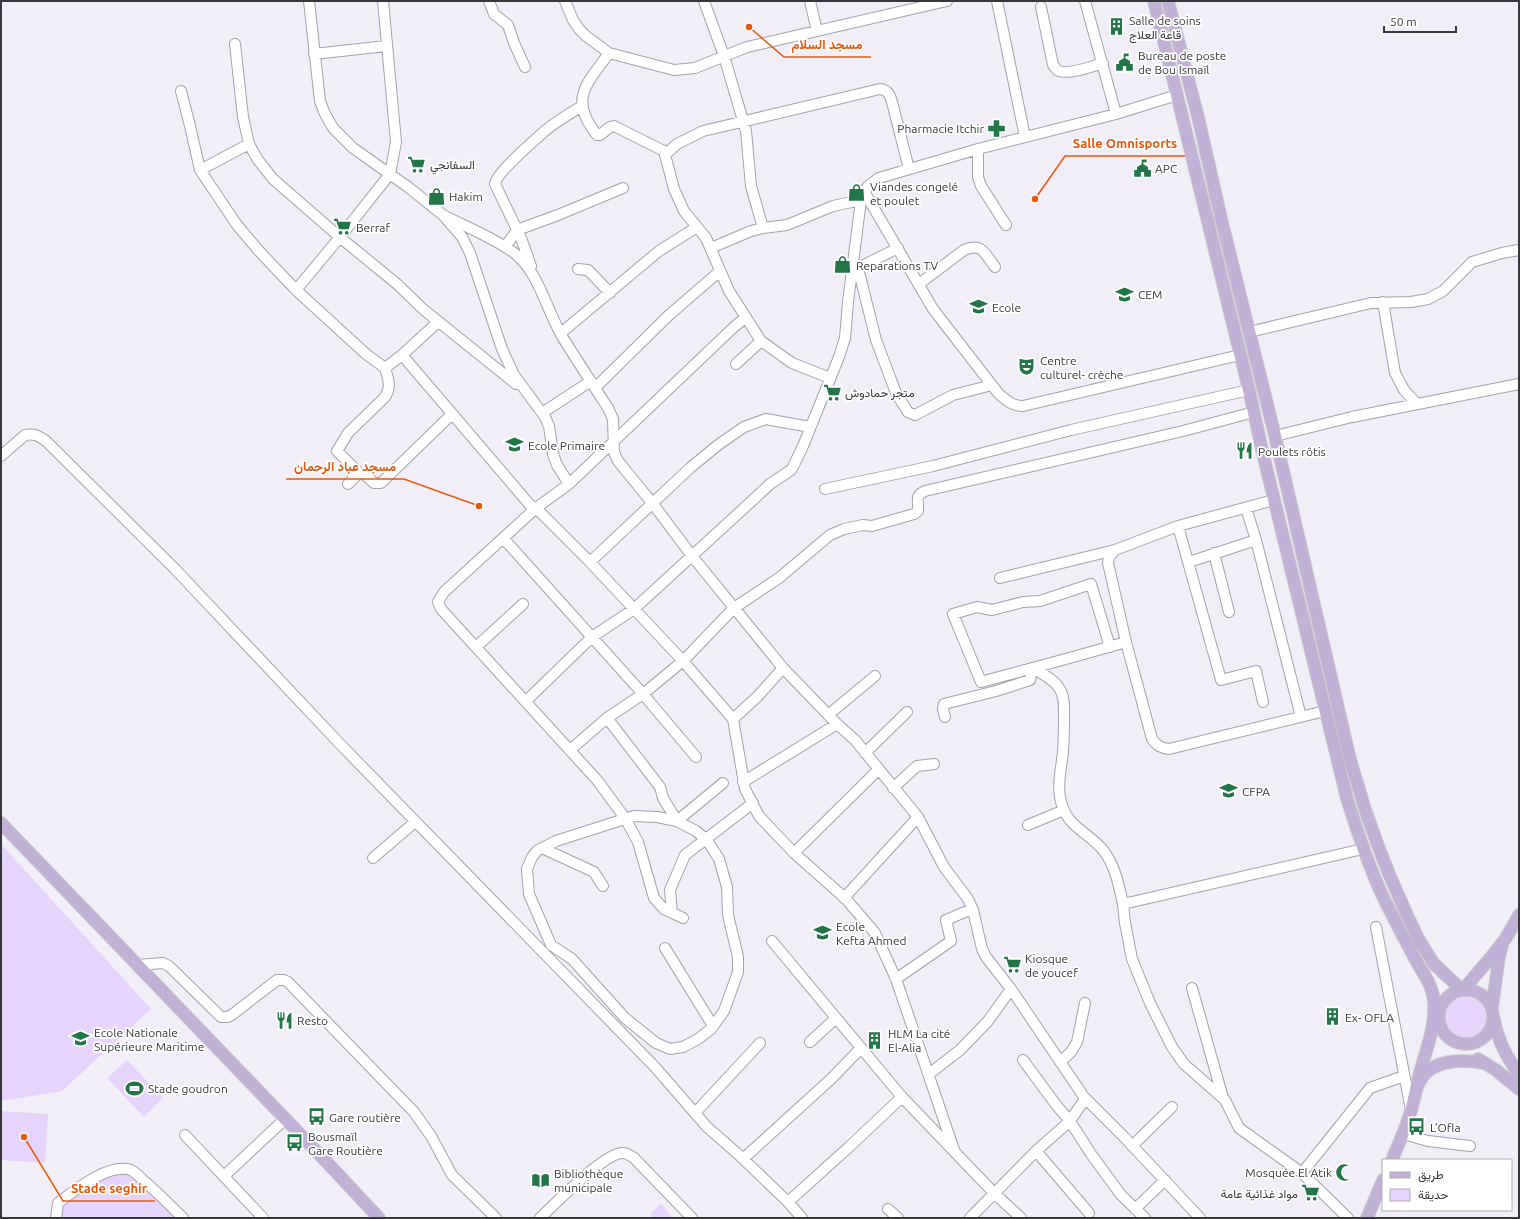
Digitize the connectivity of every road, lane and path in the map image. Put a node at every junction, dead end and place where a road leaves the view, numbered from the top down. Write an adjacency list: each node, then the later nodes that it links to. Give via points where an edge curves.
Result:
1 (309, 1): 17 (street)
2 (383, 1): 15 (street)
3 (489, 1): 20 (street, via 494,14 508,25)
4 (565, 1): 16 (street, via 579,29)
5 (704, 1): 18 (street)
6 (810, 1): 13 (street)
7 (947, 1): 13 (street)
8 (997, 1): 26 (street)
9 (1085, 1): 19 (street)
10 (1154, 1): 22 (main road)
11 (1168, 1): 56 (main road)
12 (1041, 6): 19 (street, via 1053,65 1057,70 1069,72)
13 (817, 31): 18 (street, via 748,47)
14 (235, 44): 27 (street, via 243,117)
15 (386, 46): 17 (street); 32 (street, via 396,142)
16 (609, 53): 18 (street, via 674,70 695,68); 23 (street, via 588,82)
17 (314, 54): 32 (street, via 320,101 333,128 353,148)
18 (724, 56): 25 (street)
19 (1103, 63): 24 (street)
20 (525, 67)
21 (181, 91): 31 (street)
22 (1177, 96): 24 (street); 60 (main road)
23 (582, 106): 29 (street, via 588,122 597,135 614,126 661,148); 39 (street, via 546,130 496,180 495,184)
24 (1116, 114): 26 (street)
25 (743, 122): 29 (street, via 703,131 677,144); 30 (street, via 885,89 892,102); 38 (street, via 751,186)
26 (1025, 137): 28 (street)
27 (250, 144): 31 (street); 40 (street, via 258,160 273,179)
28 (978, 149): 30 (street); 36 (street, via 978,177 981,186)
29 (666, 154): 37 (street, via 677,195 684,211)
30 (909, 169): 34 (street, via 879,178 868,186)
31 (200, 170): 51 (street, via 238,225)
32 (390, 174): 35 (street); 40 (street)
33 (623, 188): 39 (street)
34 (863, 197): 38 (street, via 787,225); 43 (street); 46 (street)
35 (443, 215): 41 (street); 67 (street, via 462,236 470,252 502,349)
36 (1006, 225)
37 (697, 227): 42 (street); 52 (street, via 659,251)
38 (763, 228): 42 (street)
39 (517, 230): 41 (street); 49 (street)
40 (340, 237): 51 (street); 55 (street)
41 (505, 247): 49 (street, via 524,262)
42 (711, 248): 48 (street)
43 (898, 248): 46 (street); 50 (street)
44 (1519, 250): 53 (street, via 1472,262 1443,291 1428,299)
45 (995, 267): 50 (street, via 982,249 971,247)
46 (855, 268): 63 (street, via 845,338); 66 (street, via 876,340 896,392 908,412 914,415 953,395)
47 (578, 270): 52 (street, via 588,270)
48 (720, 271): 54 (street); 64 (street)
49 (536, 281): 57 (street)
50 (919, 284): 66 (street, via 932,309)
51 (296, 290): 62 (street)
52 (610, 293): 57 (street)
53 (1383, 302): 56 (street); 69 (street, via 1395,373 1404,390)
54 (745, 318): 58 (street); 74 (street)
55 (438, 322): 59 (street); 67 (street)
56 (1249, 332): 75 (main road)
57 (561, 333): 64 (street)
58 (761, 341): 61 (street); 63 (street, via 792,363)
59 (402, 355): 62 (street); 72 (street)
60 (1240, 355): 66 (street, via 1023,406 1011,404); 68 (main road)
61 (736, 364)
62 (385, 368): 78 (street, via 390,383 389,391 348,433 337,451)
63 (830, 378): 73 (street)
64 (593, 384): 71 (street); 74 (street, via 608,408)
65 (1519, 384): 69 (street)
66 (992, 385)
67 (524, 390): 71 (street)
68 (1249, 390): 70 (main road); 81 (street, via 1071,430 933,466)
69 (1417, 404): 75 (street)
70 (1254, 412): 82 (main road); 96 (street, via 925,491 918,496 918,510 914,514 872,526 863,524 830,535 779,578)
71 (542, 413): 80 (street, via 549,426 555,460)
72 (452, 414): 78 (street, via 381,483 374,484 364,474); 84 (street)
73 (810, 427): 83 (street, via 766,419 744,427 690,468); 91 (street, via 791,470 770,484)
74 (617, 433): 76 (street)
75 (1275, 436): 156 (main road, via 1350,759 1365,809 1391,879 1419,940 1437,968)
76 (613, 443): 80 (street); 83 (street, via 618,461)
77 (1, 456): 131 (street, via 25,435 38,435 46,441 175,568)
78 (359, 473): 79 (street)
79 (348, 484)
80 (568, 484): 84 (street)
81 (825, 489)
82 (1274, 500): 85 (street); 110 (main road)
83 (653, 504): 91 (street); 92 (street)
84 (536, 508): 87 (street); 92 (street)
85 (1246, 508): 86 (street); 88 (street)
86 (1178, 526): 89 (street); 93 (street)
87 (503, 538): 99 (street); 101 (street, via 444,592 438,602 441,609)
88 (1256, 540): 90 (street); 114 (street)
89 (1114, 550): 94 (street); 100 (street, via 1109,557 1109,569)
90 (1214, 554): 93 (street); 98 (street)
91 (692, 556): 96 (street); 97 (street)
92 (590, 562): 97 (street)
93 (1189, 562): 109 (street, via 1221,680 1256,671)
94 (1000, 578)
95 (523, 604): 101 (street)
96 (734, 608): 103 (street); 104 (street)
97 (634, 609): 99 (street); 103 (street)
98 (1229, 612)
99 (592, 637): 107 (street); 108 (street)
100 (1126, 642): 102 (street); 114 (street, via 1152,739 1156,745 1170,749)
101 (476, 647): 108 (street)
102 (1110, 647): 105 (street); 105 (street, via 1092,584 1040,601 1023,602 992,610 977,607 953,614 981,682)
103 (683, 661): 107 (street); 116 (street)
104 (783, 668): 112 (street); 116 (street)
105 (1032, 668): 113 (street, via 1030,680 944,704 942,709); 127 (street, via 1060,688 1064,702 1063,752 1059,785)
106 (875, 676): 112 (street)
107 (643, 694): 115 (street); 120 (street)
108 (526, 701): 118 (street)
109 (1263, 702)
110 (1325, 711): 114 (street); 136 (main road, via 1347,800)
111 (907, 712): 119 (street)
112 (828, 715): 117 (street)
113 (945, 717)
114 (1301, 717)
115 (607, 718): 118 (street); 130 (street, via 660,787 663,798)
116 (733, 719): 123 (street)
117 (837, 724): 119 (street); 123 (street)
118 (570, 750): 129 (street, via 597,780)
119 (865, 753): 122 (street)
120 (696, 757)
121 (934, 764): 125 (street, via 917,766)
122 (879, 769): 125 (street); 137 (street)
123 (743, 782): 126 (street)
124 (723, 783): 130 (street)
125 (894, 788): 128 (street)
126 (753, 803): 134 (street); 137 (street, via 759,816)
127 (1064, 810): 133 (street); 141 (street, via 1070,822 1102,849 1108,858 1116,876)
128 (918, 817): 140 (street); 142 (street, via 944,867 968,899)
129 (625, 818): 130 (street, via 657,817); 135 (street); 143 (street, via 638,842 654,898)
130 (677, 821): 134 (street)
131 (415, 822): 138 (street); 152 (street)
132 (1, 824): 150 (main road)
133 (1028, 825)
134 (707, 840): 143 (street, via 685,855 670,890); 162 (street, via 720,859 727,887 728,915 738,957 738,972 732,992 724,1011)
135 (542, 848): 139 (street, via 594,872); 151 (street, via 532,857 527,869 529,894 551,945 572,959)
136 (1363, 849): 141 (street); 157 (main road, via 1384,899 1427,978)
137 (794, 853): 140 (street)
138 (373, 858)
139 (603, 886)
140 (844, 898): 153 (street, via 875,933)
141 (1123, 904): 179 (street, via 1132,959 1172,1047 1184,1064)
142 (972, 909): 153 (street, via 946,920 951,941); 155 (street, via 982,949)
143 (672, 913): 145 (street)
144 (1519, 915): 147 (main road)
145 (683, 918)
146 (1376, 927): 174 (street)
147 (1506, 938): 156 (main road); 159 (main road, via 1499,957)
148 (772, 941): 161 (street)
149 (665, 948): 162 (street)
150 (137, 965): 183 (main road); 207 (street, via 162,963 169,966 221,1017 233,1014 276,980 288,982 414,1112 432,1136 452,1175)
151 (579, 968): 152 (street); 162 (street, via 625,1018 656,1043 670,1049 682,1046 698,1039)
152 (569, 978): 182 (street, via 655,1067)
153 (896, 979): 172 (street)
154 (1192, 988): 179 (street)
155 (1011, 989): 169 (street); 172 (street, via 988,1021 960,1050)
156 (1462, 990): 159 (main road, via 1483,996); 160 (main road, via 1454,992 1443,1003)
157 (1433, 994): 160 (main road); 163 (main road, via 1434,1017)
158 (1086, 1003): 169 (street, via 1077,1042)
159 (1493, 1012): 167 (main road, via 1490,1032); 173 (main road, via 1497,1032)
160 (1439, 1017): 163 (main road); 167 (main road, via 1443,1032)
161 (836, 1018): 164 (street); 166 (street)
162 (713, 1026)
163 (1431, 1037): 177 (main road)
164 (810, 1042)
165 (760, 1043): 182 (street)
166 (861, 1048): 176 (street); 191 (street)
167 (1467, 1048): 170 (main road); 171 (main road)
168 (1023, 1060): 184 (street)
169 (1060, 1062): 178 (street)
170 (1451, 1062): 171 (main road); 177 (main road, via 1424,1075 1418,1083)
171 (1484, 1063): 175 (main road)
172 (929, 1074): 189 (street)
173 (1519, 1074)
174 (1404, 1076): 181 (street); 193 (street, via 1370,1088)
175 (1519, 1089)
176 (902, 1096): 189 (street); 198 (street)
177 (1415, 1096): 181 (main road)
178 (1085, 1099): 184 (street); 187 (street)
179 (1223, 1099): 193 (street, via 1239,1128)
180 (1172, 1107): 187 (street)
181 (1411, 1111): 185 (main road)
182 (695, 1114): 191 (street)
183 (285, 1119): 194 (street); 206 (main road)
184 (1070, 1121): 190 (street); 200 (street, via 1120,1195)
185 (1403, 1134): 188 (street, via 1428,1141); 192 (main road)
186 (185, 1135): 194 (street)
187 (1132, 1146): 195 (street)
188 (1470, 1146)
189 (954, 1150): 197 (street)
190 (1036, 1151): 197 (street); 201 (street)
191 (743, 1159): 198 (street)
192 (1392, 1159)
193 (1302, 1173): 215 (street)
194 (224, 1176): 205 (street)
195 (1165, 1180): 200 (street); 214 (street)
196 (1382, 1182): 216 (main road)
197 (994, 1193): 211 (street); 212 (street)
198 (788, 1202): 202 (street)
199 (888, 1209): 210 (street)
200 (1135, 1209): 213 (street)
201 (1089, 1213)
202 (797, 1216)
203 (56, 1218): 204 (street, via 58,1203 83,1184 109,1171 123,1170 132,1170)
204 (183, 1218)
205 (263, 1218)
206 (379, 1218)
207 (496, 1218)
208 (540, 1218): 209 (street, via 593,1169 615,1154 624,1153 634,1158)
209 (692, 1218)
210 (898, 1218)
211 (970, 1218)
212 (1021, 1218)
213 (1145, 1218)
214 (1200, 1218)
215 (1348, 1218)
216 (1367, 1218)

